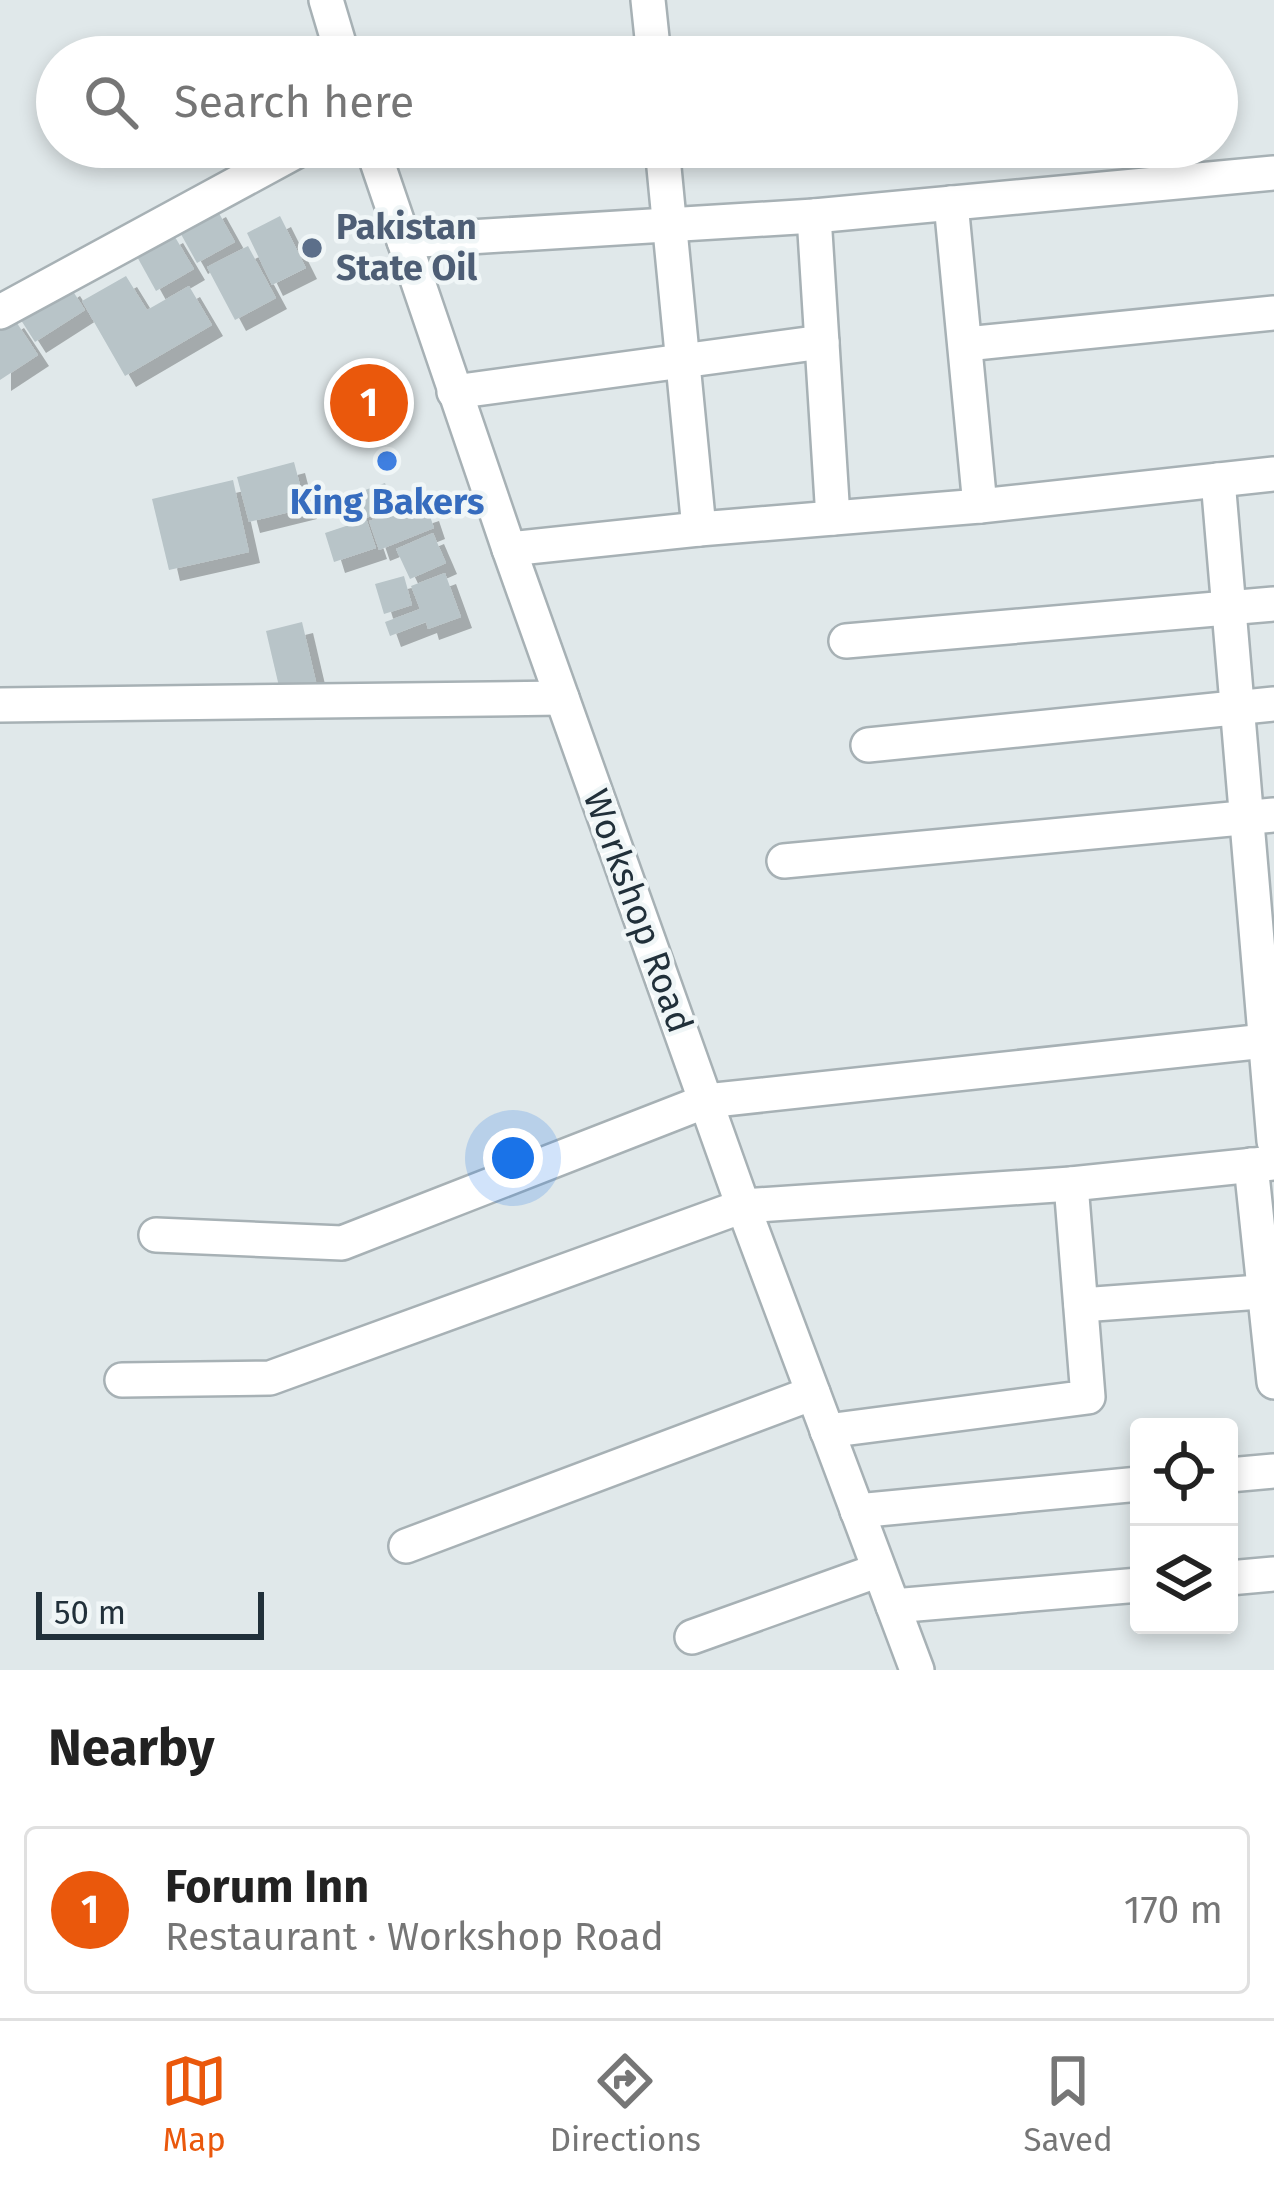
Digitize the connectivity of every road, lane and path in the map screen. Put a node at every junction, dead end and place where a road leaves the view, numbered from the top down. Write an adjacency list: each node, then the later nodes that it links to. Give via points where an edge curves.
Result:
1 (326, 0): 3 (street)
2 (648, 0): 4 (street)
3 (337, 36)
4 (652, 36)
5 (265, 168): 13 (street)
6 (379, 168): 12 (street, Workshop Road)
7 (664, 168): 11 (street)
8 (1274, 173): 9 (street)
9 (951, 203): 10 (street); 16 (street)
10 (814, 216): 11 (street); 15 (street)
11 (669, 223): 12 (street); 17 (street)
12 (404, 241): 18 (street, Workshop Road)
13 (0, 312)
14 (1274, 313): 16 (street)
15 (822, 342): 17 (street); 22 (street)
16 (966, 344): 21 (street)
17 (683, 361): 18 (street); 23 (street)
18 (454, 392): 24 (street, Workshop Road)
19 (1274, 474): 20 (street)
20 (1218, 480): 21 (street); 26 (street)
21 (980, 506): 22 (street)
22 (833, 518): 23 (street)
23 (699, 529): 24 (street)
24 (509, 549): 28 (street, Workshop Road)
25 (1274, 604): 26 (street)
26 (1228, 609): 27 (street); 31 (street)
27 (846, 641)
28 (562, 698): 30 (street); 37 (street, Workshop Road)
29 (1274, 704): 31 (street)
30 (0, 705)
31 (1237, 708): 32 (street); 33 (street)
32 (868, 745)
33 (1260, 817): 34 (street); 35 (street)
34 (784, 860)
35 (1265, 924): 36 (street)
36 (1265, 1041): 37 (street); 38 (street)
37 (706, 1101): 40 (street, Workshop Road); 41 (street, via 342,1243)
38 (1266, 1156): 39 (street); 42 (street)
39 (1071, 1184): 40 (street); 43 (street)
40 (743, 1206): 44 (street, via 270,1378); 46 (street, Workshop Road)
41 (156, 1235)
42 (1269, 1291): 43 (street); 45 (street)
43 (1081, 1305): 47 (street, via 1088,1397)
44 (122, 1380)
45 (1274, 1382)
46 (813, 1394): 47 (street, Workshop Road); 52 (street)
47 (827, 1431): 51 (street, Workshop Road)
48 (1274, 1471): 49 (street)
49 (1238, 1474)
50 (1130, 1485): 51 (street)
51 (857, 1511): 53 (street, Workshop Road)
52 (406, 1546)
53 (879, 1570): 57 (street, Workshop Road); 58 (street)
54 (1274, 1574): 55 (street)
55 (1238, 1576)
56 (1130, 1586): 57 (street)
57 (893, 1606): 59 (street, Workshop Road)
58 (692, 1636)
59 (917, 1670)

